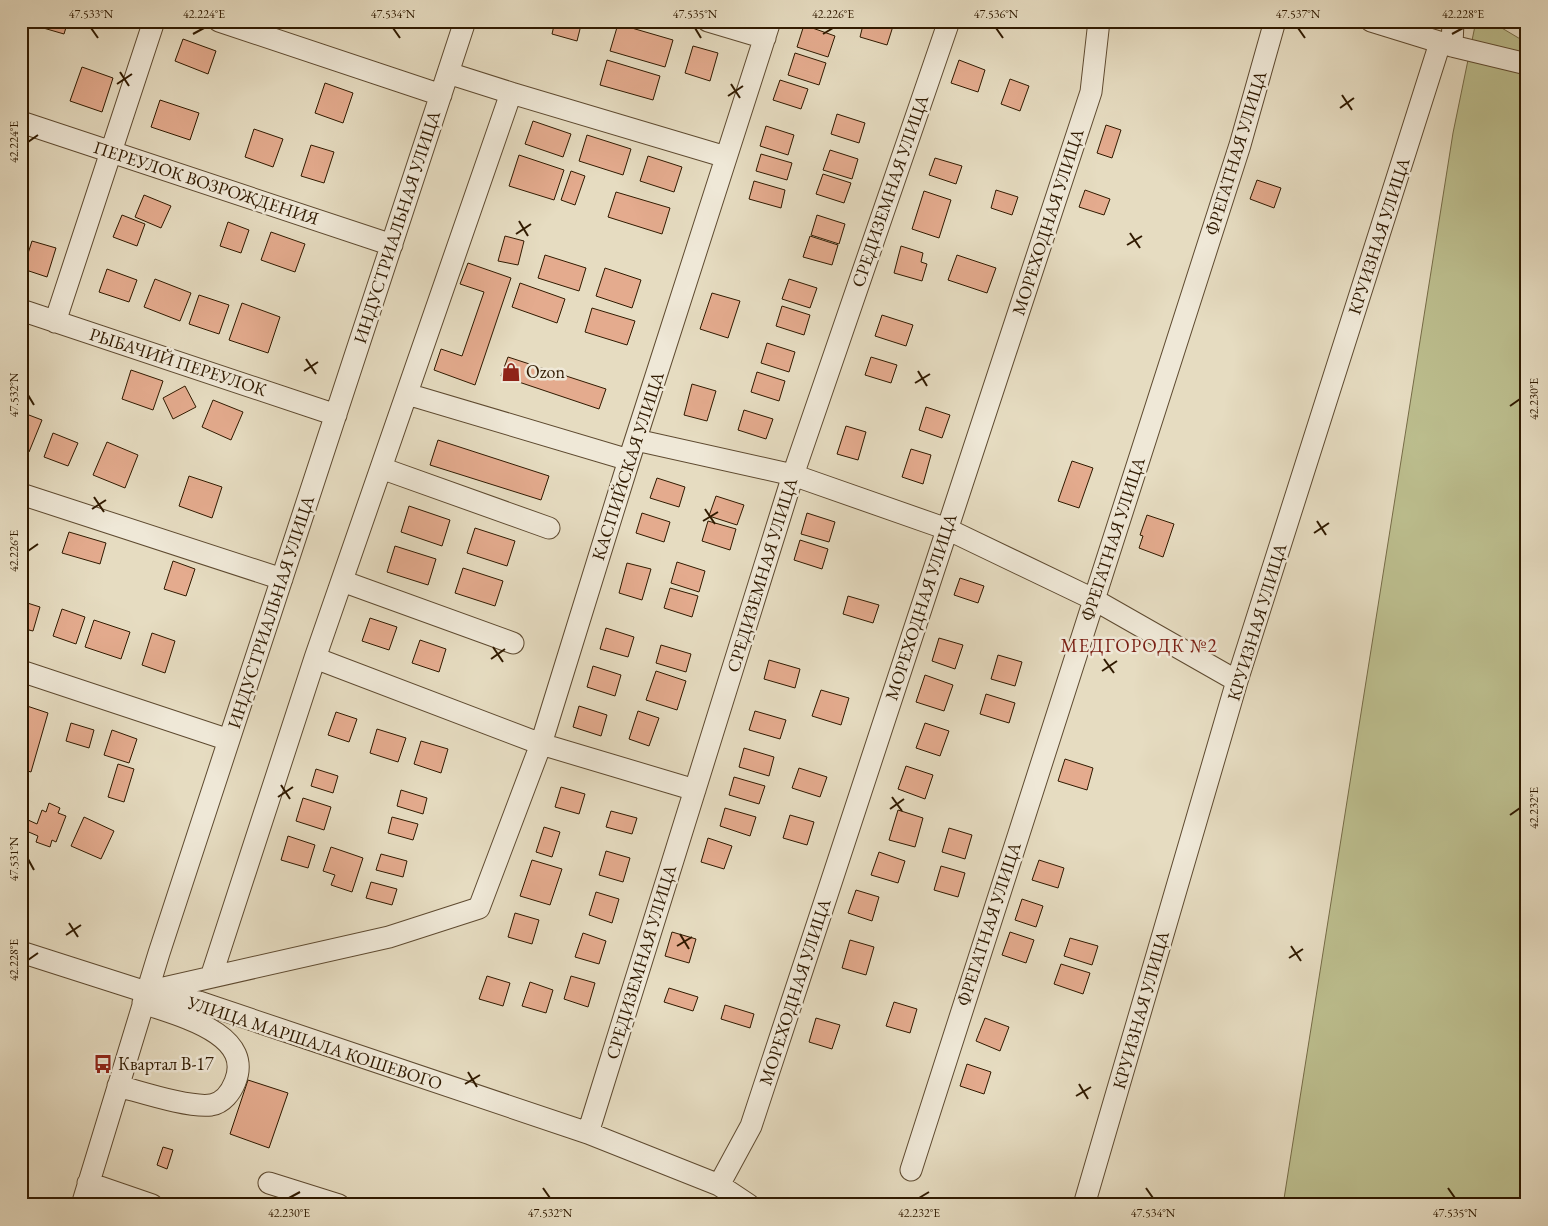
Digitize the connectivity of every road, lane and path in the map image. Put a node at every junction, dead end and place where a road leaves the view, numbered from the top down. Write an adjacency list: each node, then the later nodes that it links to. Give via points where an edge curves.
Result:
1 (154, 21): 17 (street)
2 (219, 21): 15 (street)
3 (465, 21): 13 (street, ИНДУСТРИАЛЬНАЯ УЛИЦА)
4 (708, 21): 10 (street)
5 (949, 21): 27 (street, СРЕДИЗЕМНАЯ УЛИЦА)
6 (1100, 21): 30 (street, МОРЕХОДНАЯ УЛИЦА, via 1091,92)
7 (1275, 21): 33 (street, ФРЕГАТНАЯ УЛИЦА, via 1240,145)
8 (1372, 21): 11 (street)
9 (1453, 21): 11 (street, КРУИЗНАЯ УЛИЦА)
10 (768, 30): 18 (street, КАСПИЙСКАЯ УЛИЦА)
11 (1446, 44): 12 (street); 37 (street, КРУИЗНАЯ УЛИЦА)
12 (1527, 64)
13 (448, 73): 14 (street); 15 (street, ИНДУСТРИАЛЬНАЯ УЛИЦА)
14 (511, 93): 18 (street); 22 (street)
15 (441, 95): 19 (street, ИНДУСТРИАЛЬНАЯ УЛИЦА)
16 (21, 122): 17 (street, ПЕРЕУЛОК ВОЗРОЖДЕНИЯ)
17 (111, 152): 19 (street, ПЕРЕУЛОК ВОЗРОЖДЕНИЯ); 21 (street)
18 (726, 157): 24 (street, КАСПИЙСКАЯ УЛИЦА)
19 (392, 245): 23 (street, ИНДУСТРИАЛЬНАЯ УЛИЦА)
20 (21, 310): 21 (street, РЫБАЧИЙ ПЕРЕУЛОК)
21 (55, 322): 23 (street, РЫБАЧИЙ ПЕРЕУЛОК)
22 (407, 394): 25 (street); 26 (street)
23 (336, 414): 31 (street, ИНДУСТРИАЛЬНАЯ УЛИЦА)
24 (636, 440): 25 (street, КАСПИЙСКАЯ УЛИЦА); 27 (street)
25 (629, 460): 39 (street, КАСПИЙСКАЯ УЛИЦА)
26 (381, 468): 29 (street); 32 (street)
27 (793, 476): 30 (street); 40 (street, СРЕДИЗЕМНАЯ УЛИЦА)
28 (21, 494): 31 (street)
29 (549, 528)
30 (947, 529): 33 (street); 50 (street, МОРЕХОДНАЯ УЛИЦА, via 751,1126)
31 (282, 579): 38 (street, ИНДУСТРИАЛЬНАЯ УЛИЦА)
32 (342, 581): 34 (street); 35 (street)
33 (1093, 599): 37 (street); 47 (street, ФРЕГАТНАЯ УЛИЦА)
34 (512, 643)
35 (315, 658): 39 (street); 43 (street)
36 (21, 671): 38 (street)
37 (1237, 681): 55 (street, КРУИЗНАЯ УЛИЦА)
38 (229, 740): 44 (street, ИНДУСТРИАЛЬНАЯ УЛИЦА)
39 (541, 744): 40 (street); 43 (street, КАСПИЙСКАЯ УЛИЦА, via 479,908 389,937)
40 (695, 790): 46 (street, СРЕДИЗЕМНАЯ УЛИЦА)
41 (21, 946): 44 (street, УЛИЦА МАРШАЛА КОШЕВОГО)
42 (21, 952): 44 (street, УЛИЦА МАРШАЛА КОШЕВОГО)
43 (212, 977): 44 (street)
44 (146, 994): 45 (street, ИНДУСТРИАЛЬНАЯ УЛИЦА); 45 (street, via 223,1038 234,1048 239,1072 230,1093 212,1105); 46 (street, УЛИЦА МАРШАЛА КОШЕВОГО, via 199,1002)
45 (118, 1086): 48 (street, ИНДУСТРИАЛЬНАЯ УЛИЦА)
46 (588, 1133): 50 (street, УЛИЦА МАРШАЛА КОШЕВОГО)
47 (911, 1170)
48 (88, 1183): 51 (street, ИНДУСТРИАЛЬНАЯ УЛИЦА); 52 (street)
49 (269, 1183): 53 (street)
50 (719, 1185): 54 (street, УЛИЦА МАРШАЛА КОШЕВОГО)
51 (82, 1205)
52 (152, 1205)
53 (340, 1205)
54 (749, 1205)
55 (1084, 1205)

